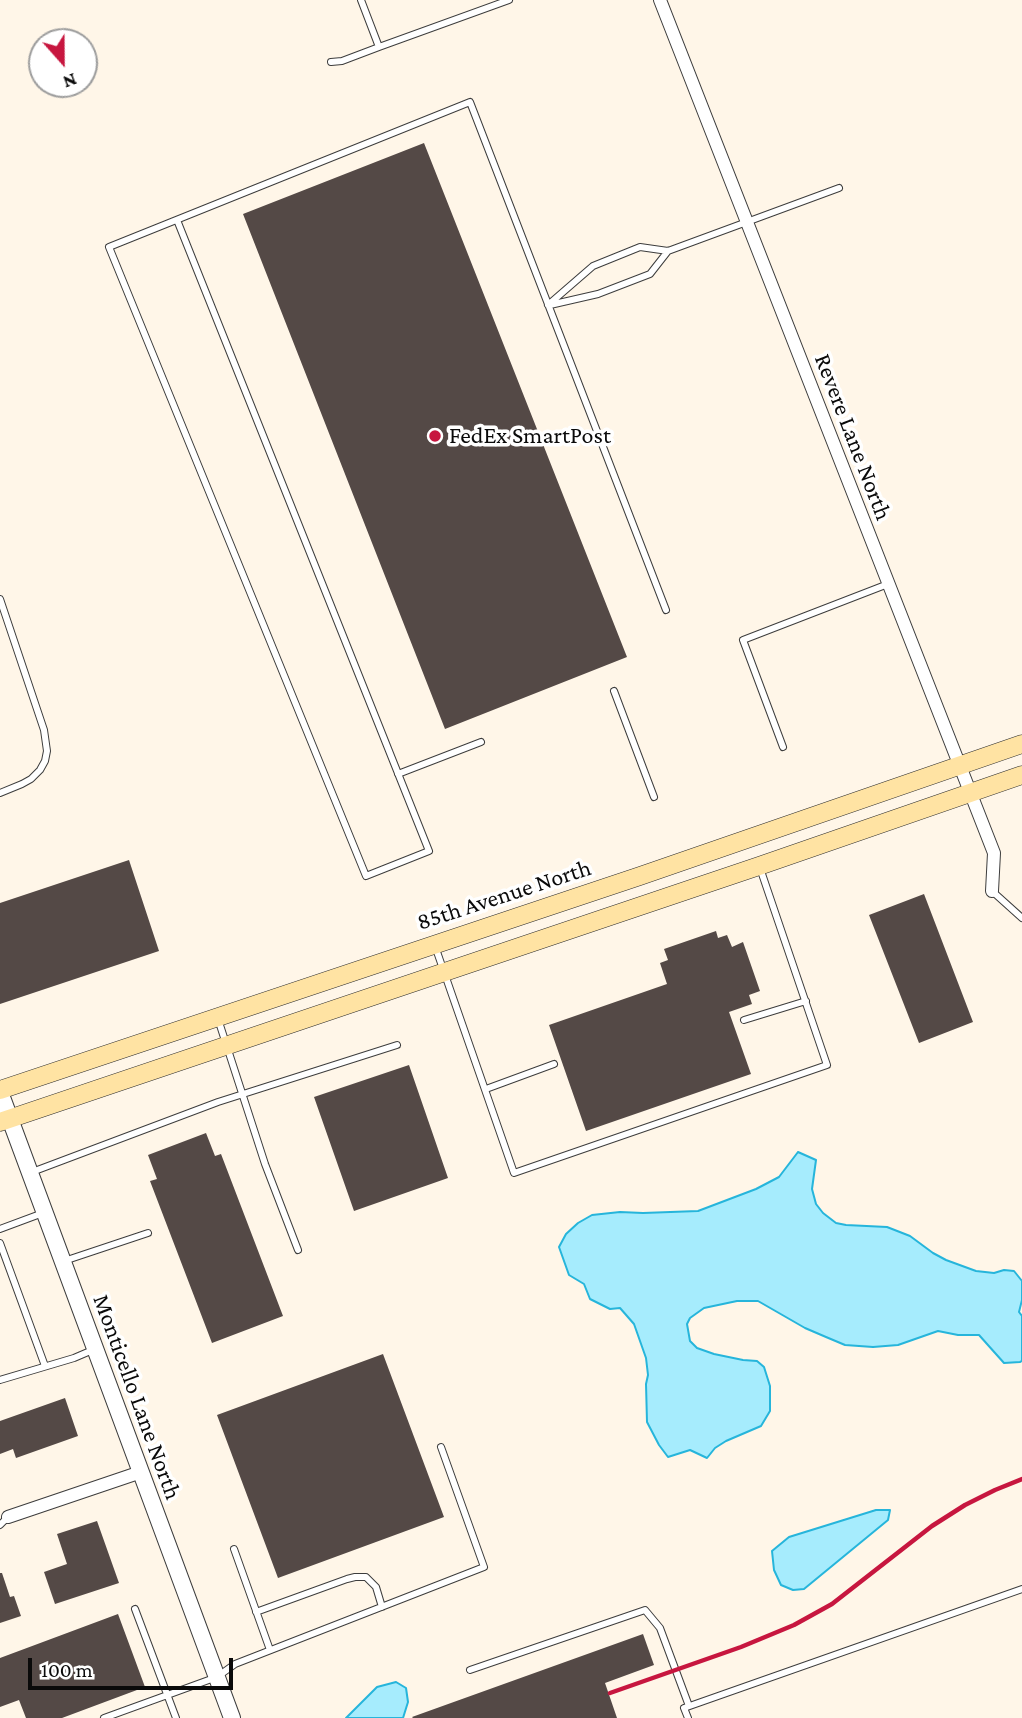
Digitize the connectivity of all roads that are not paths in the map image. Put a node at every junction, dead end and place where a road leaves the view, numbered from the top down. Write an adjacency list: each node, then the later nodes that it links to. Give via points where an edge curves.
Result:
1 (361, 0): 4 (lane)
2 (509, 0): 4 (lane)
3 (660, 0): 8 (street, Revere Lane North)
4 (379, 47): 5 (lane)
5 (331, 62)
6 (839, 188): 8 (lane)
7 (177, 220): 10 (lane, via 470,102); 19 (lane); 19 (lane, via 109,247 366,876 429,851)
8 (747, 222): 9 (lane); 11 (street, Revere Lane North)
9 (668, 251): 10 (lane, via 650,274 598,294); 10 (lane, via 640,247 593,266)
10 (548, 305): 13 (lane)
11 (888, 584): 17 (lane, via 743,640); 18 (street, Revere Lane North)
12 (0, 599): 21 (lane, via 47,751 32,779)
13 (666, 610)
14 (614, 691): 23 (lane)
15 (481, 742): 19 (lane)
16 (1022, 744): 18 (main road, 85th Avenue North)
17 (783, 747)
18 (961, 766): 22 (street, Revere Lane North); 27 (main road, 85th Avenue North)
19 (398, 774)
20 (1022, 775): 22 (main road)
21 (0, 793)
22 (971, 794): 24 (main road); 25 (street, Revere Lane North, via 994,853)
23 (654, 797)
24 (760, 866): 28 (main road); 29 (lane)
25 (992, 891): 26 (lane)
26 (1022, 918)
27 (435, 944): 28 (lane); 30 (main road, 85th Avenue North)
28 (444, 972): 32 (main road); 35 (lane)
29 (806, 1001): 31 (lane); 35 (lane, via 827,1065 513,1173)
30 (217, 1018): 32 (lane); 36 (main road, 85th Avenue North)
31 (744, 1020)
32 (227, 1045): 37 (lane); 38 (main road)
33 (397, 1045): 37 (lane)
34 (554, 1064): 35 (lane)
35 (486, 1089)
36 (0, 1091): 38 (street, Monticello Lane North)
37 (243, 1095): 39 (lane); 44 (lane)
38 (5, 1120): 39 (street, Monticello Lane North)
39 (30, 1173): 40 (street, Monticello Lane North)
40 (44, 1213): 41 (lane); 45 (street, Monticello Lane North)
41 (0, 1229)
42 (148, 1233): 45 (lane)
43 (0, 1243): 47 (lane)
44 (298, 1250)
45 (62, 1261): 46 (street, Monticello Lane North)
46 (95, 1349): 47 (lane); 50 (street, Monticello Lane North)
47 (45, 1366): 48 (lane)
48 (0, 1380)
49 (441, 1447): 54 (lane, via 484,1567)
50 (141, 1472): 51 (street); 59 (street, Monticello Lane North)
51 (4, 1521)
52 (234, 1549): 56 (lane)
53 (1022, 1589): 61 (lane)
54 (383, 1606): 56 (lane, via 376,1587 366,1577 355,1577); 57 (lane)
55 (135, 1609): 60 (lane)
56 (256, 1612): 57 (lane)
57 (270, 1650): 59 (lane)
58 (470, 1670): 61 (lane, via 645,1610 660,1628)
59 (217, 1677): 60 (lane); 64 (street, Monticello Lane North)
60 (167, 1694): 62 (lane); 63 (lane)
61 (689, 1706): 65 (lane, via 684,1708)
62 (104, 1718)
63 (176, 1718)
64 (232, 1718)
65 (688, 1718)

